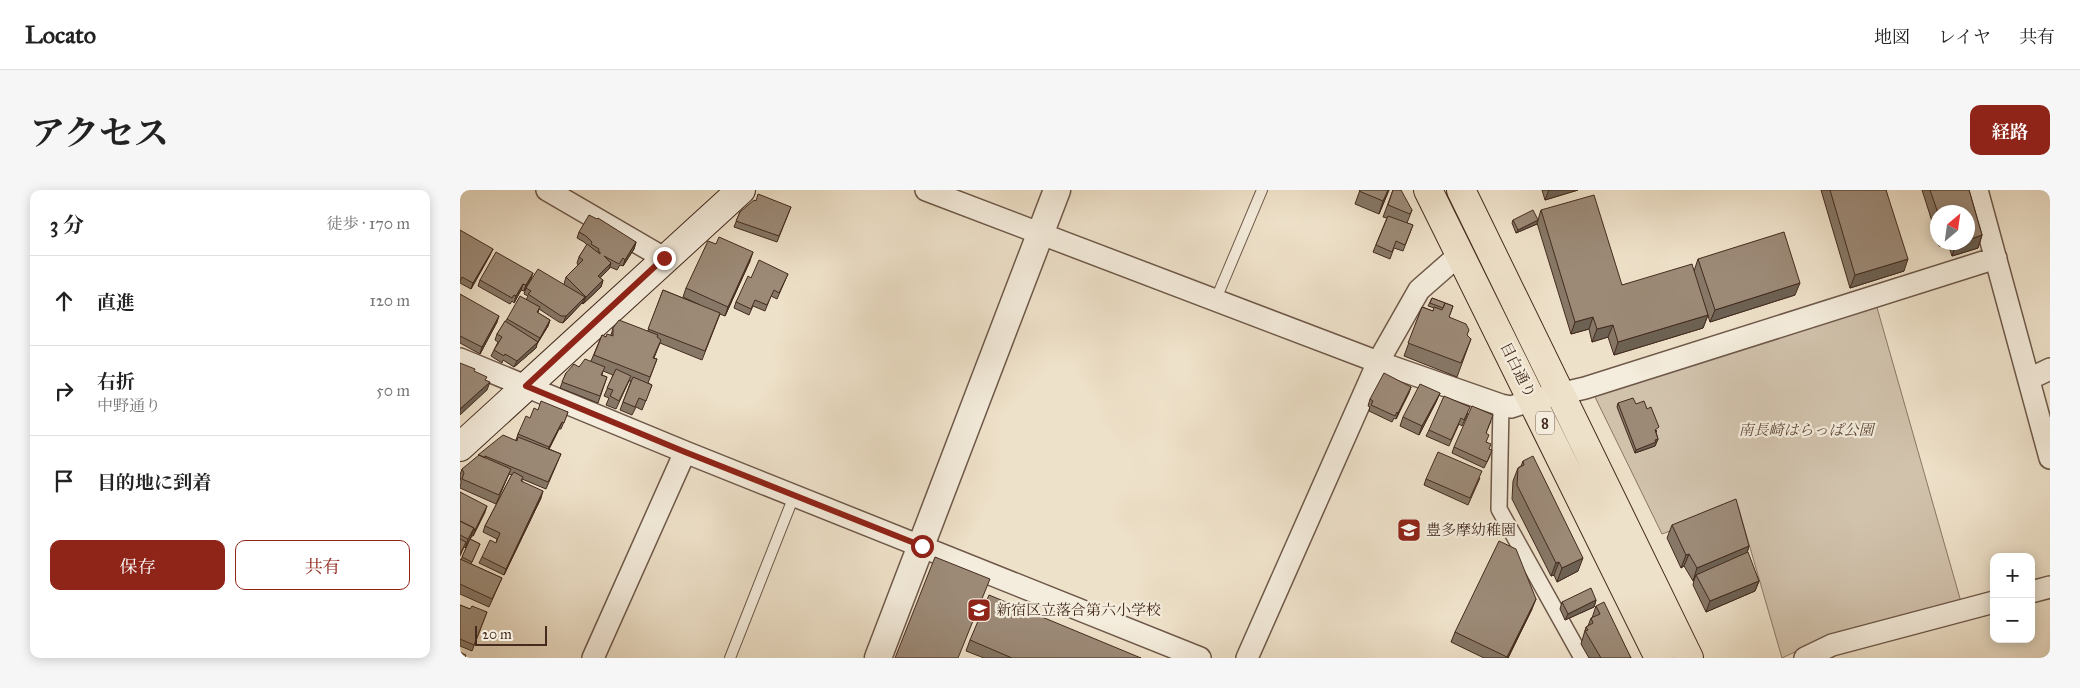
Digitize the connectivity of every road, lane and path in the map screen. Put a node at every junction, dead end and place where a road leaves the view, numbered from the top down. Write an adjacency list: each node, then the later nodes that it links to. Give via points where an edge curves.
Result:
1 (547, 190): 11 (street)
2 (741, 190): 11 (main road)
3 (926, 190): 9 (street)
4 (1058, 190): 9 (street)
5 (1262, 190): 13 (lane)
6 (1428, 190): 10 (main road, 目白通り / 8)
7 (1461, 190): 19 (main road, 目白通り / 8)
8 (1977, 190): 12 (street)
9 (1040, 233): 13 (street); 26 (street)
10 (1460, 254): 15 (street, via 1419,290); 20 (main road, 目白通り / 8)
11 (664, 258): 18 (main road)
12 (1996, 258): 17 (street); 19 (street)
13 (1216, 299): 15 (street)
14 (460, 359): 18 (street)
15 (1378, 362): 21 (street); 34 (street)
16 (2050, 369): 17 (street)
17 (2029, 378): 24 (street)
18 (526, 386): 22 (main road); 23 (street)
19 (1561, 395): 20 (street); 37 (main road, 目白通り / 8)
20 (1533, 400): 21 (street, via 1511,407); 36 (main road, 目白通り / 8)
21 (1502, 405): 35 (street, via 1499,509)
22 (460, 447)
23 (685, 452): 25 (street); 30 (street)
24 (2050, 458)
25 (794, 496): 26 (street); 31 (lane)
26 (922, 546): 32 (street); 33 (street)
27 (2050, 587): 28 (street)
28 (2035, 591)
29 (1990, 603): 38 (street, via 1832,645)
30 (599, 656)
31 (730, 658)
32 (878, 658)
33 (1200, 658)
34 (1247, 658)
35 (1582, 658)
36 (1659, 658)
37 (1689, 658)
38 (1805, 658)

